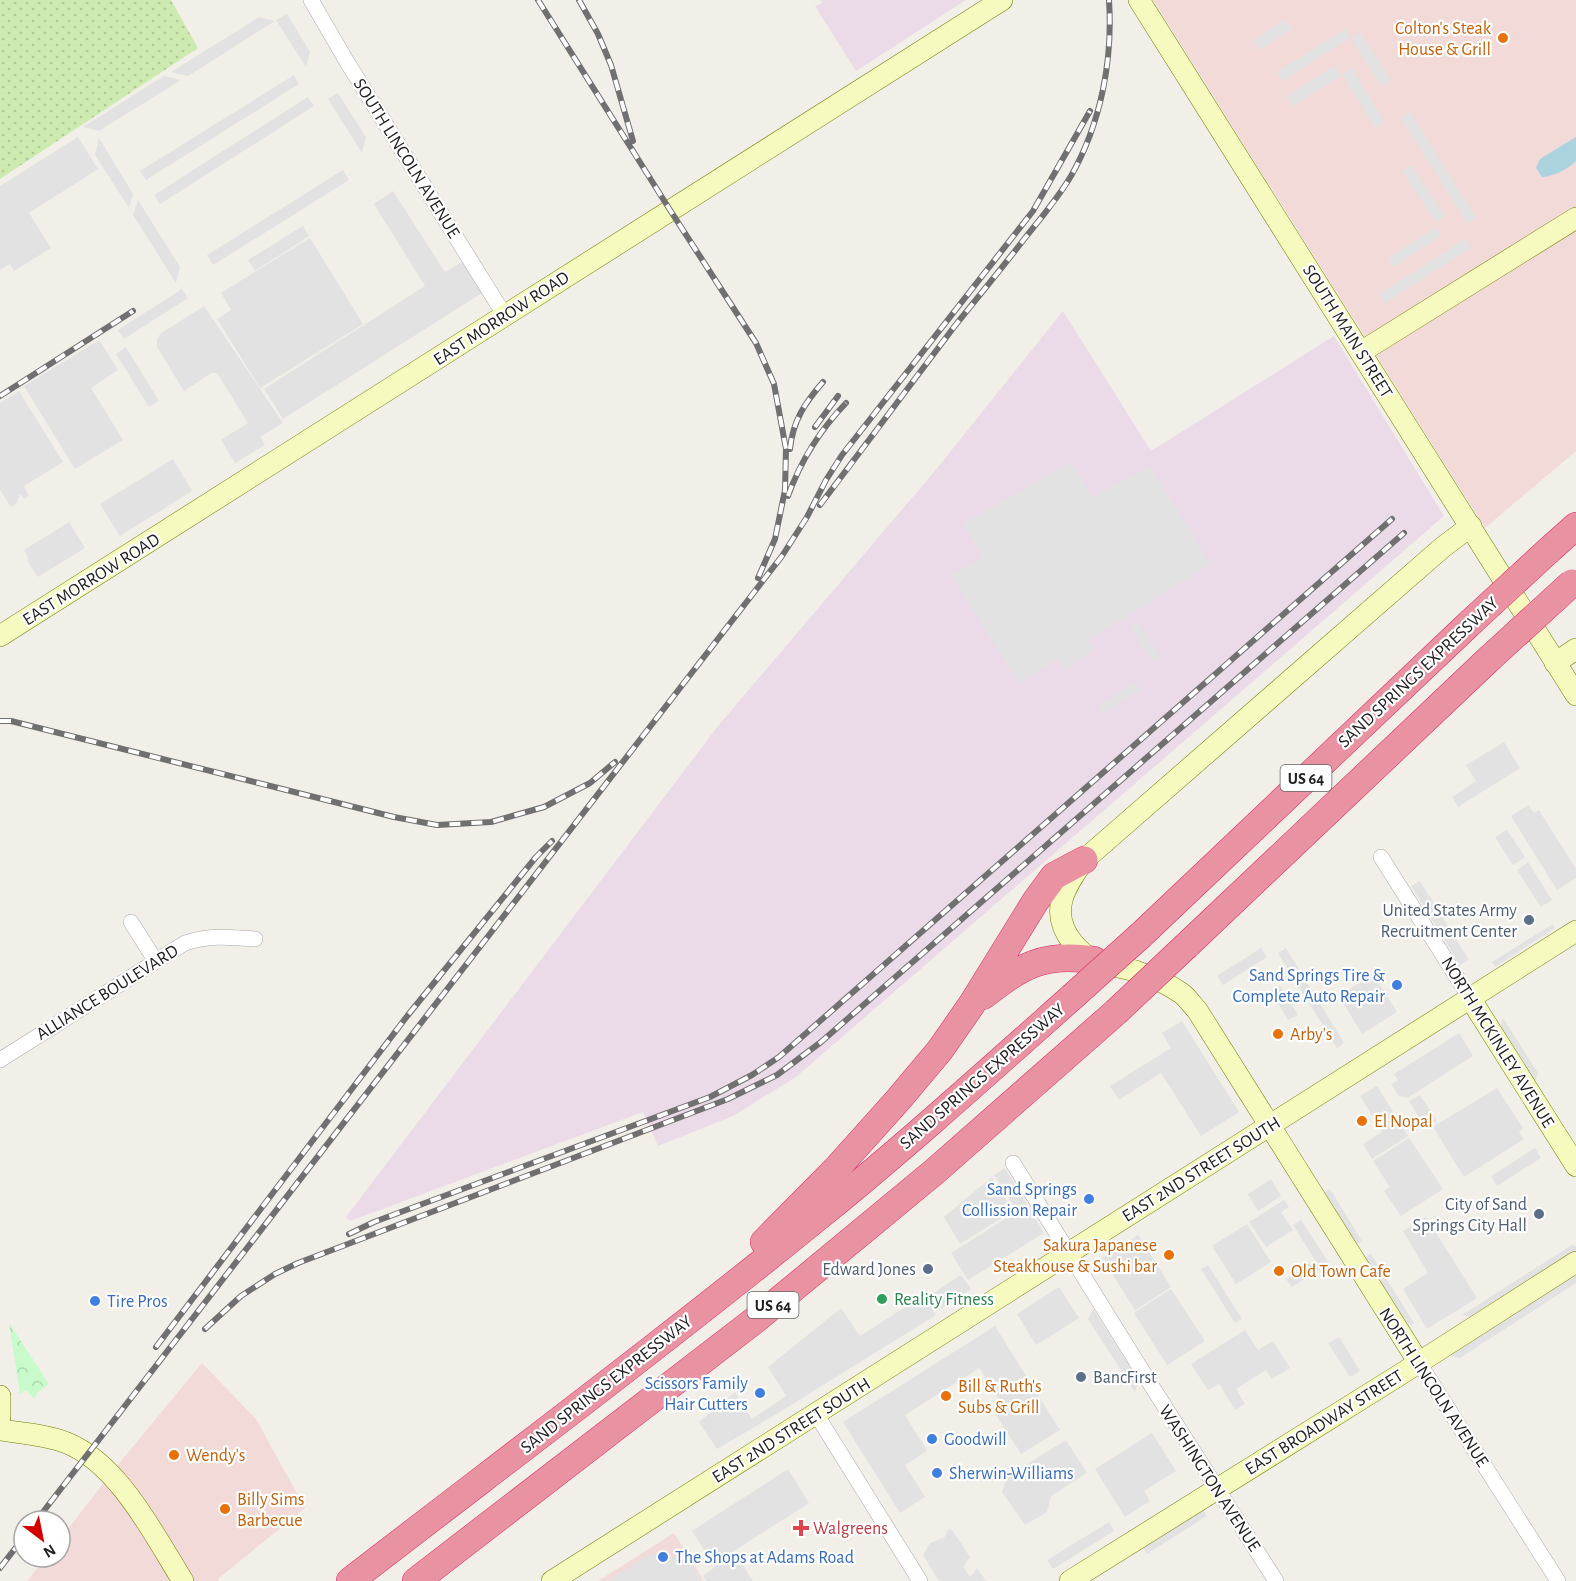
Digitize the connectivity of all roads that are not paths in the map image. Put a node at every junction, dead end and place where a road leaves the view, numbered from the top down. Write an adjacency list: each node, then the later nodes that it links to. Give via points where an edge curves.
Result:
1 (311, 0): 5 (street, SOUTH LINCOLN AVENUE)
2 (1002, 0): 5 (main road, EAST MORROW ROAD)
3 (1139, 0): 6 (main road, SOUTH MAIN STREET)
4 (1576, 218): 6 (main road)
5 (505, 316): 10 (main road, EAST MORROW ROAD)
6 (1361, 352): 7 (main road, SOUTH MAIN STREET)
7 (1471, 526): 12 (main road, SOUTH MAIN STREET); 15 (main road)
8 (1576, 526): 29 (highway, SAND SPRINGS EXPRESSWAY / US 64, bridge, via 1072,997 841,1198)
9 (1574, 581): 38 (highway, US 64, bridge, via 1116,1012 934,1172 763,1313)
10 (0, 636)
11 (1576, 649): 12 (main road)
12 (1555, 663): 13 (main road, SOUTH MAIN STREET)
13 (1576, 695)
14 (1381, 857): 21 (street, NORTH MCKINLEY AVENUE)
15 (1084, 860): 20 (main road, via 1068,882 1060,913 1068,938); 22 (highway, via 1054,876)
16 (131, 922): 19 (street)
17 (1576, 931): 21 (main road, EAST 2ND STREET SOUTH)
18 (255, 939): 19 (street, ALLIANCE BOULEVARD, via 201,937)
19 (155, 960): 23 (street, ALLIANCE BOULEVARD)
20 (1094, 960): 22 (highway, via 1069,956 1036,963 1003,980); 24 (main road, NORTH LINCOLN AVENUE, via 1137,972 1182,994 1197,1010)
21 (1470, 998): 24 (main road, EAST 2ND STREET SOUTH); 26 (main road, NORTH MCKINLEY AVENUE)
22 (972, 1004): 29 (highway, via 892,1108)
23 (0, 1060)
24 (1269, 1125): 27 (main road, EAST 2ND STREET SOUTH); 30 (main road, NORTH LINCOLN AVENUE)
25 (1013, 1163): 27 (street, WASHINGTON AVENUE)
26 (1576, 1166)
27 (1068, 1253): 32 (main road, EAST 2ND STREET SOUTH); 35 (street, WASHINGTON AVENUE)
28 (1576, 1262): 30 (main road, EAST BROADWAY STREET)
29 (688, 1320): 37 (highway, SAND SPRINGS EXPRESSWAY / US 64)
30 (1419, 1363): 35 (main road, EAST BROADWAY STREET); 43 (street, NORTH LINCOLN AVENUE)
31 (0, 1396): 33 (main road)
32 (816, 1414): 39 (main road, EAST 2ND STREET SOUTH); 40 (street)
33 (0, 1417)
34 (0, 1430): 36 (main road, via 65,1442 97,1459 115,1478)
35 (1218, 1489): 41 (main road, EAST BROADWAY STREET); 42 (street, WASHINGTON AVENUE)
36 (183, 1581)
37 (350, 1581)
38 (416, 1581)
39 (552, 1581)
40 (920, 1581)
41 (1070, 1581)
42 (1276, 1581)
43 (1558, 1581)

